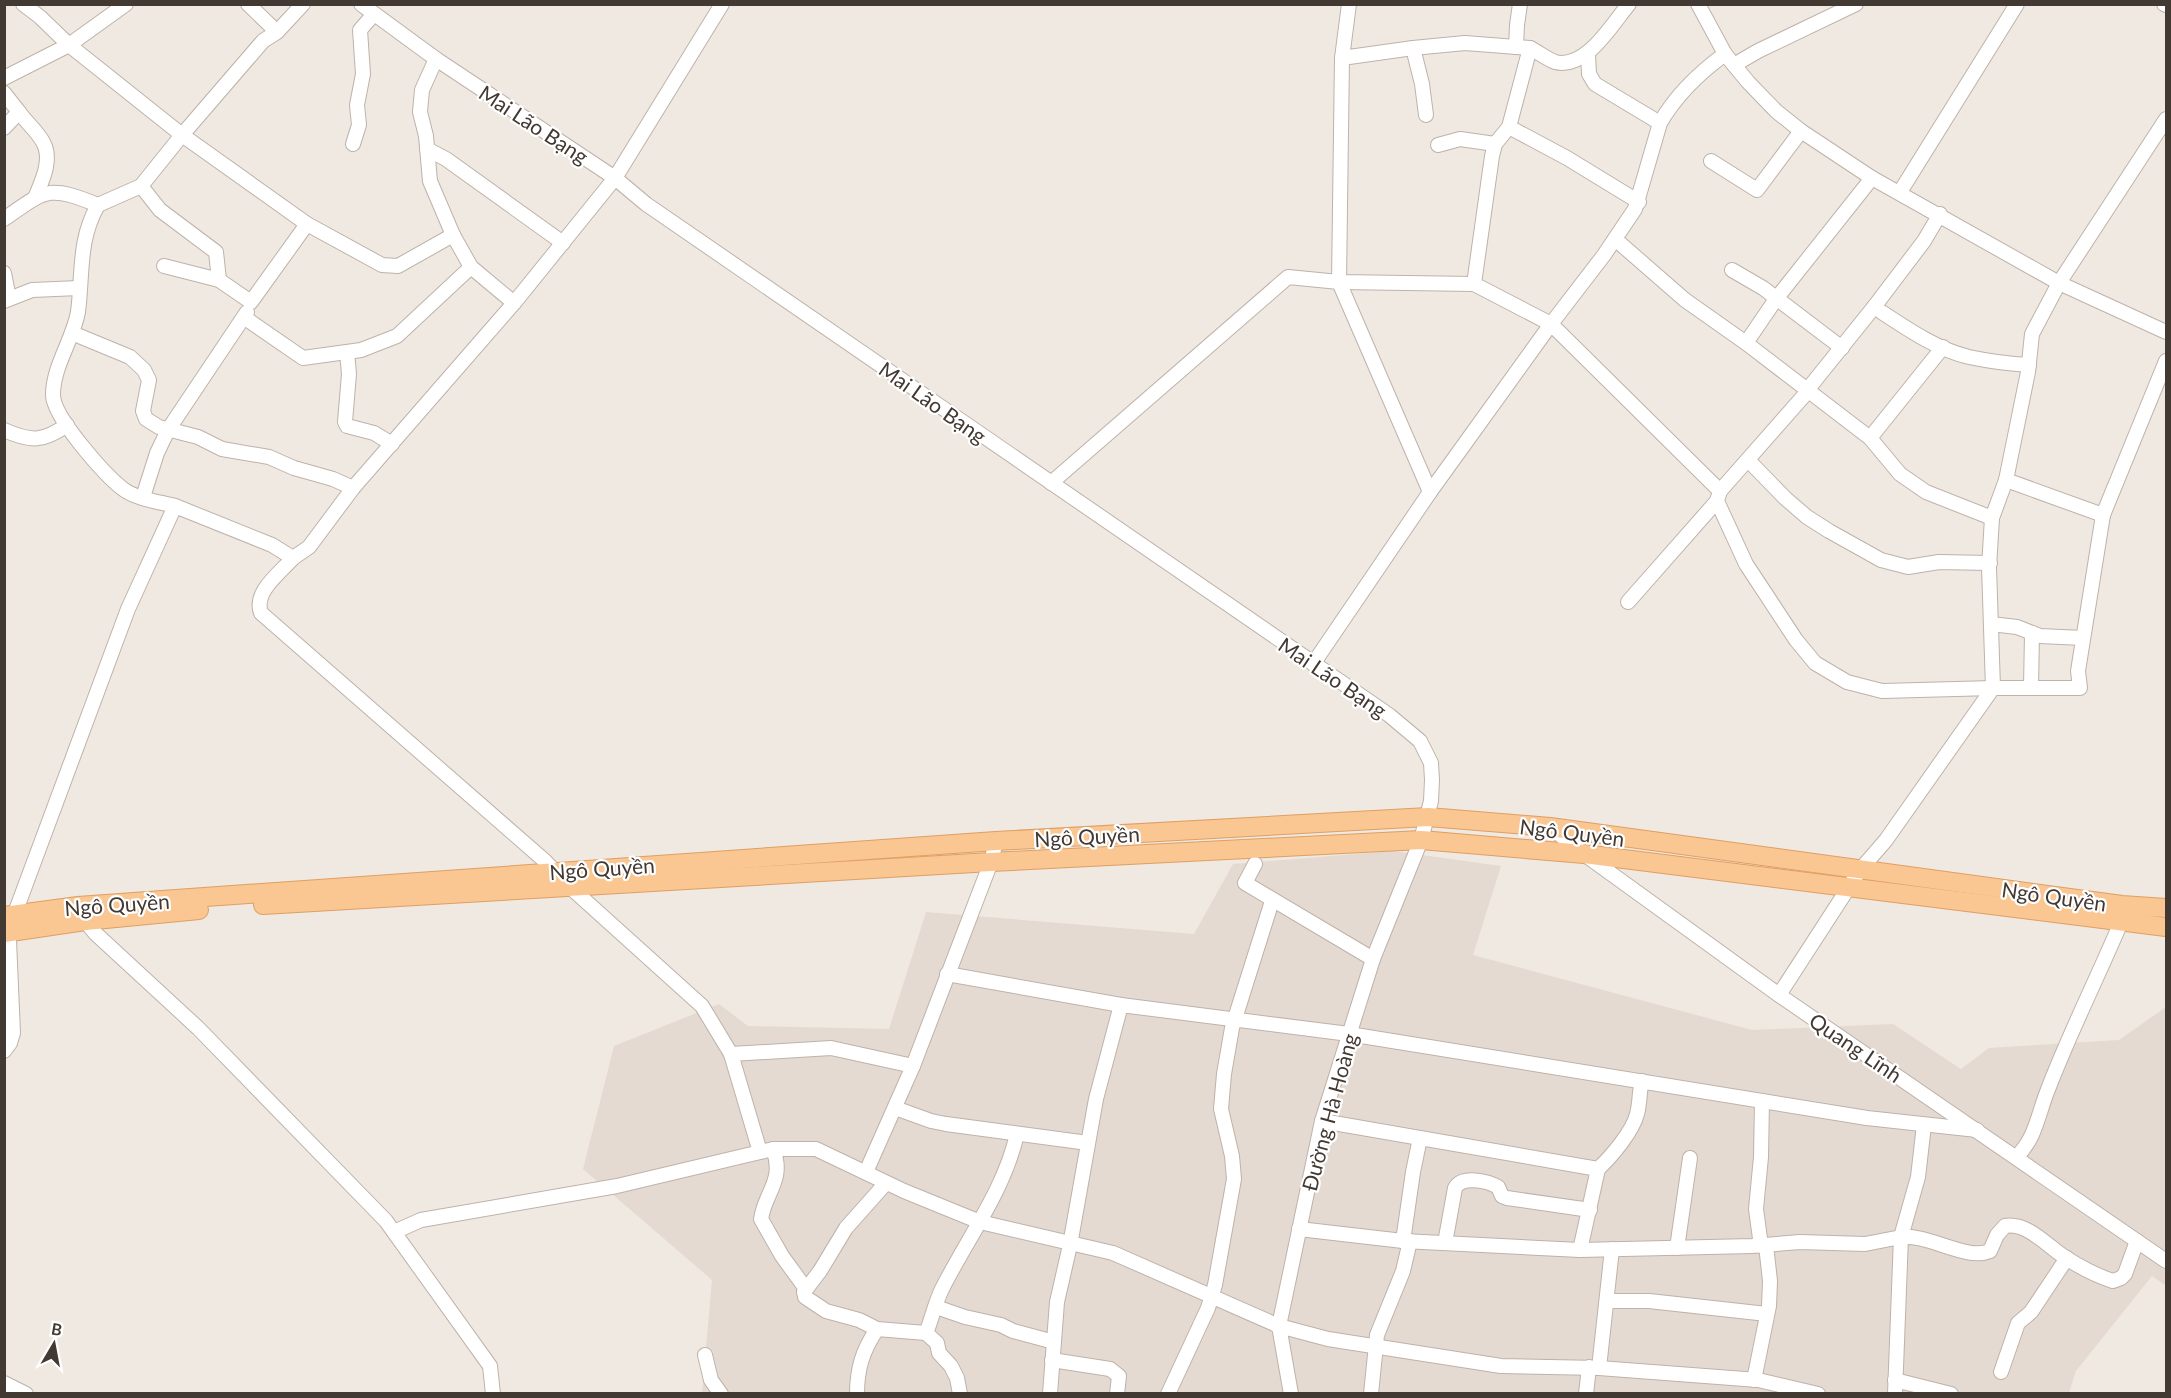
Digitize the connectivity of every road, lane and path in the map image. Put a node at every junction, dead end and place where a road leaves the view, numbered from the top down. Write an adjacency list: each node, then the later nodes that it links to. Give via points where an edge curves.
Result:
1 (24, 4): 15 (street)
2 (126, 4): 15 (street)
3 (248, 4): 14 (street)
4 (303, 4): 14 (street)
5 (361, 4): 13 (street, Mai Lão Bạng)
6 (722, 4): 38 (street)
7 (1349, 4): 20 (street)
8 (1521, 4): 16 (street)
9 (1629, 4): 19 (street)
10 (1698, 4): 22 (street)
11 (1856, 4): 22 (street, via 1758,51)
12 (2017, 4): 41 (street)
13 (374, 14): 21 (street, Mai Lão Bạng); 33 (street, via 360,30 363,74)
14 (277, 32): 32 (street, via 264,41)
15 (69, 45): 23 (street); 32 (street)
16 (1516, 47): 17 (street, via 1465,44); 18 (street)
17 (1413, 48): 20 (street); 26 (street)
18 (1530, 48): 19 (street, via 1557,62 1577,60); 29 (street)
19 (1588, 54): 28 (street, via 1589,74 1595,84)
20 (1342, 58): 56 (street)
21 (436, 59): 36 (street, via 420,96); 38 (street, Mai Lão Bạng)
22 (1730, 60): 28 (street, via 1680,94); 31 (street, via 1776,111)
23 (4, 78)
24 (4, 93): 25 (street)
25 (19, 112): 30 (street); 42 (street, via 44,142 48,154)
26 (1426, 115)
27 (2166, 119): 57 (street)
28 (1660, 123): 43 (street)
29 (1509, 127): 34 (street); 43 (street)
30 (4, 128)
31 (1801, 131): 37 (street, via 1757,190); 39 (street)
32 (182, 135): 40 (street); 47 (street)
33 (353, 144)
34 (1495, 144): 35 (street, via 1460,140); 58 (street)
35 (1438, 145)
36 (427, 149): 48 (street, via 430,181); 50 (street)
37 (1710, 161)
38 (615, 178): 50 (street); 83 (street, Mai Lão Bạng, via 646,204)
39 (1872, 178): 41 (street); 61 (street)
40 (141, 186): 44 (street); 55 (street, via 160,210 216,252)
41 (1900, 192): 45 (street)
42 (35, 198): 44 (street, via 47,192 62,193); 46 (street)
43 (1639, 202): 49 (street)
44 (98, 205): 59 (street, via 84,237)
45 (1940, 214): 57 (street); 64 (street)
46 (4, 219)
47 (307, 224): 48 (street, via 382,266 399,266); 62 (street)
48 (453, 235): 52 (street)
49 (1615, 239): 66 (street); 69 (street, via 1685,300)
50 (563, 243): 63 (street)
51 (164, 266): 55 (street)
52 (471, 267): 63 (street); 72 (street, via 397,336)
53 (1732, 270): 61 (street)
54 (4, 273): 60 (street)
55 (219, 280): 62 (street)
56 (1339, 282): 58 (street); 83 (street, via 1288,277); 85 (street)
57 (2059, 283): 67 (street); 74 (street, via 2032,334)
58 (1474, 284): 66 (street)
59 (79, 288): 60 (street, via 32,290); 68 (street)
60 (7, 299)
61 (1776, 299): 69 (street); 71 (street)
62 (251, 302): 65 (street)
63 (514, 303): 80 (street)
64 (1874, 308): 70 (street); 71 (street)
65 (244, 318): 72 (street, via 303,358); 78 (street)
66 (1551, 324): 85 (street); 86 (street)
67 (2166, 332)
68 (72, 333): 76 (street, via 56,372 53,396 57,412); 78 (street, via 130,357 144,370 149,380 143,411 146,419)
69 (1746, 343): 75 (street)
70 (1943, 347): 74 (street, via 1968,357); 79 (street)
71 (1842, 348): 75 (street)
72 (347, 352): 80 (street, via 350,374 345,422)
73 (2166, 361): 89 (street)
74 (2029, 365): 82 (street)
75 (1809, 390): 79 (street); 81 (street)
76 (67, 425): 77 (street, via 34,439); 87 (street, via 87,453 124,490)
77 (4, 430)
78 (168, 430): 84 (street, via 198,437 222,449 269,457); 87 (street)
79 (1870, 438): 90 (street, via 1900,474 1926,492)
80 (392, 444): 84 (street)
81 (1748, 460): 86 (street); 92 (street, via 1807,517 1881,560 1908,567 1939,562)
82 (2006, 480): 89 (street); 90 (street)
83 (1051, 483): 97 (street, Mai Lão Bạng)
84 (353, 488): 91 (street, via 309,547)
85 (1430, 492): 97 (street)
86 (1719, 496): 93 (street); 98 (street, via 1746,564 1815,663 1847,682 1882,691)
87 (143, 497): 88 (street)
88 (175, 506): 91 (street, via 272,545); 115 (street, via 128,609)
89 (2103, 514): 96 (street)
90 (1992, 518): 92 (street)
91 (293, 558): 108 (street, via 261,596 261,613)
92 (1990, 563): 94 (street)
93 (1628, 602)
94 (1991, 624): 95 (street); 98 (street)
95 (2032, 633): 96 (street); 99 (street)
96 (2083, 638): 99 (street, via 2078,671 2080,688)
97 (1313, 664): 100 (street, Mai Lão Bạng, via 1420,741 1431,763)
98 (1993, 688): 99 (street); 107 (street, via 1886,840)
99 (2031, 688)
100 (1428, 817): 101 (main road, Ngô Quyền); 102 (street, Mai Lão Bạng); 103 (main road, Ngô Quyền)
101 (1550, 827): 104 (street, Quang Lĩnh); 107 (main road, Ngô Quyền)
102 (1421, 840): 104 (main road, Ngô Quyền); 105 (main road, Ngô Quyền); 117 (street, Đường Hà Hoàng)
103 (996, 842): 105 (street); 108 (main road, Ngô Quyền)
104 (1584, 854): 109 (main road, Ngô Quyền); 119 (street, Quang Lĩnh)
105 (991, 862): 110 (main road, Ngô Quyền); 118 (street)
106 (1255, 864): 111 (street, via 1245,883)
107 (1860, 870): 109 (street); 112 (main road, Ngô Quyền)
108 (556, 872): 110 (street); 115 (main road, Ngô Quyền, via 78,906)
109 (1851, 886): 114 (main road, Ngô Quyền); 119 (street)
110 (570, 887): 113 (main road, Ngô Quyền, via 213,908); 124 (street, via 702,1006)
111 (1272, 901): 117 (street); 121 (street)
112 (2166, 908)
113 (85, 921): 115 (main road, Ngô Quyền); 144 (street, via 198,1028)
114 (2121, 922): 116 (main road, Ngô Quyền); 136 (street, via 2031,1138)
115 (8, 924): 123 (street, via 13,1033)
116 (2166, 927)
117 (1373, 959): 122 (street, Đường Hà Hoàng)
118 (947, 974): 120 (street); 125 (street)
119 (1779, 995): 131 (street, Quang Lĩnh)
120 (1121, 1005): 121 (street); 134 (street)
121 (1235, 1019): 122 (street); 157 (street, via 1221,1099 1234,1179)
122 (1349, 1034): 126 (street); 129 (street, Đường Hà Hoàng)
123 (4, 1051)
124 (731, 1054): 125 (street, via 831,1048); 135 (street)
125 (913, 1066): 128 (street)
126 (1642, 1081): 127 (street); 138 (street, via 1633,1124)
127 (1762, 1101): 130 (street); 150 (street, via 1756,1209)
128 (894, 1107): 132 (street, via 931,1122); 139 (street)
129 (1322, 1120): 133 (street); 143 (street, Đường Hà Hoàng)
130 (1924, 1125): 131 (street); 145 (street, via 1918,1177)
131 (1977, 1130): 136 (street, Quang Lĩnh)
132 (1017, 1134): 134 (street); 142 (street, via 1006,1170)
133 (1420, 1138): 138 (street); 147 (street)
134 (1088, 1143): 149 (street)
135 (767, 1151): 139 (street, via 816,1149); 144 (street, via 617,1186 421,1220); 156 (street, via 777,1165 776,1181 761,1219)
136 (2016, 1157): 146 (street, Quang Lĩnh)
137 (1690, 1158): 151 (street)
138 (1598, 1169): 141 (street)
139 (866, 1172): 140 (street)
140 (886, 1183): 142 (street); 156 (street, via 846,1228)
141 (1590, 1210): 148 (street, via 1507,1198 1492,1184 1458,1182); 153 (street)
142 (980, 1222): 149 (street); 159 (street)
143 (1299, 1229): 147 (street); 161 (street, Đường Hà Hoàng)
144 (394, 1232): 174 (street, via 490,1366)
145 (1901, 1237): 150 (street, via 1865,1244); 154 (street, via 1980,1253 1990,1251 2005,1226 2015,1226 2041,1238); 172 (street)
146 (2137, 1240): 154 (street, via 2125,1274 2117,1280 2109,1280); 155 (street, Quang Lĩnh)
147 (1407, 1241): 148 (street); 165 (street, via 1403,1271 1377,1335)
148 (1445, 1243): 153 (street)
149 (1070, 1245): 157 (street, via 1113,1253); 164 (street, via 1057,1302)
150 (1763, 1245): 151 (street); 160 (street, via 1770,1281)
151 (1677, 1248): 152 (street)
152 (1612, 1249): 153 (street); 158 (street)
153 (1580, 1250)
154 (2067, 1258): 169 (street, via 2031,1312 2018,1323)
155 (2166, 1261)
156 (806, 1289): 162 (street, via 805,1297 826,1311)
157 (1212, 1296): 161 (street); 180 (street)
158 (1607, 1301): 160 (street, via 1649,1301); 168 (street)
159 (936, 1307): 163 (street); 164 (street)
160 (1767, 1314): 171 (street)
161 (1279, 1326): 165 (street); 181 (street, Đường Hà Hoàng)
162 (877, 1329): 163 (street); 176 (street, via 861,1357)
163 (926, 1333): 177 (street, via 951,1366)
164 (1054, 1342): 167 (street)
165 (1376, 1347): 168 (street, via 1502,1366); 182 (street)
166 (705, 1355): 175 (street, via 711,1380)
167 (1052, 1360): 178 (street); 179 (street, via 1110,1369 1119,1376)
168 (1594, 1367): 171 (street); 183 (street)
169 (2001, 1372)
170 (4, 1383): 173 (street)
171 (1756, 1385): 184 (street)
172 (1895, 1387): 185 (street)
173 (26, 1394)
174 (493, 1394)
175 (721, 1394)
176 (857, 1394)
177 (960, 1394)
178 (1050, 1394)
179 (1118, 1394)
180 (1168, 1394)
181 (1290, 1394)
182 (1371, 1394)
183 (1586, 1394)
184 (1818, 1394)
185 (1951, 1394)

